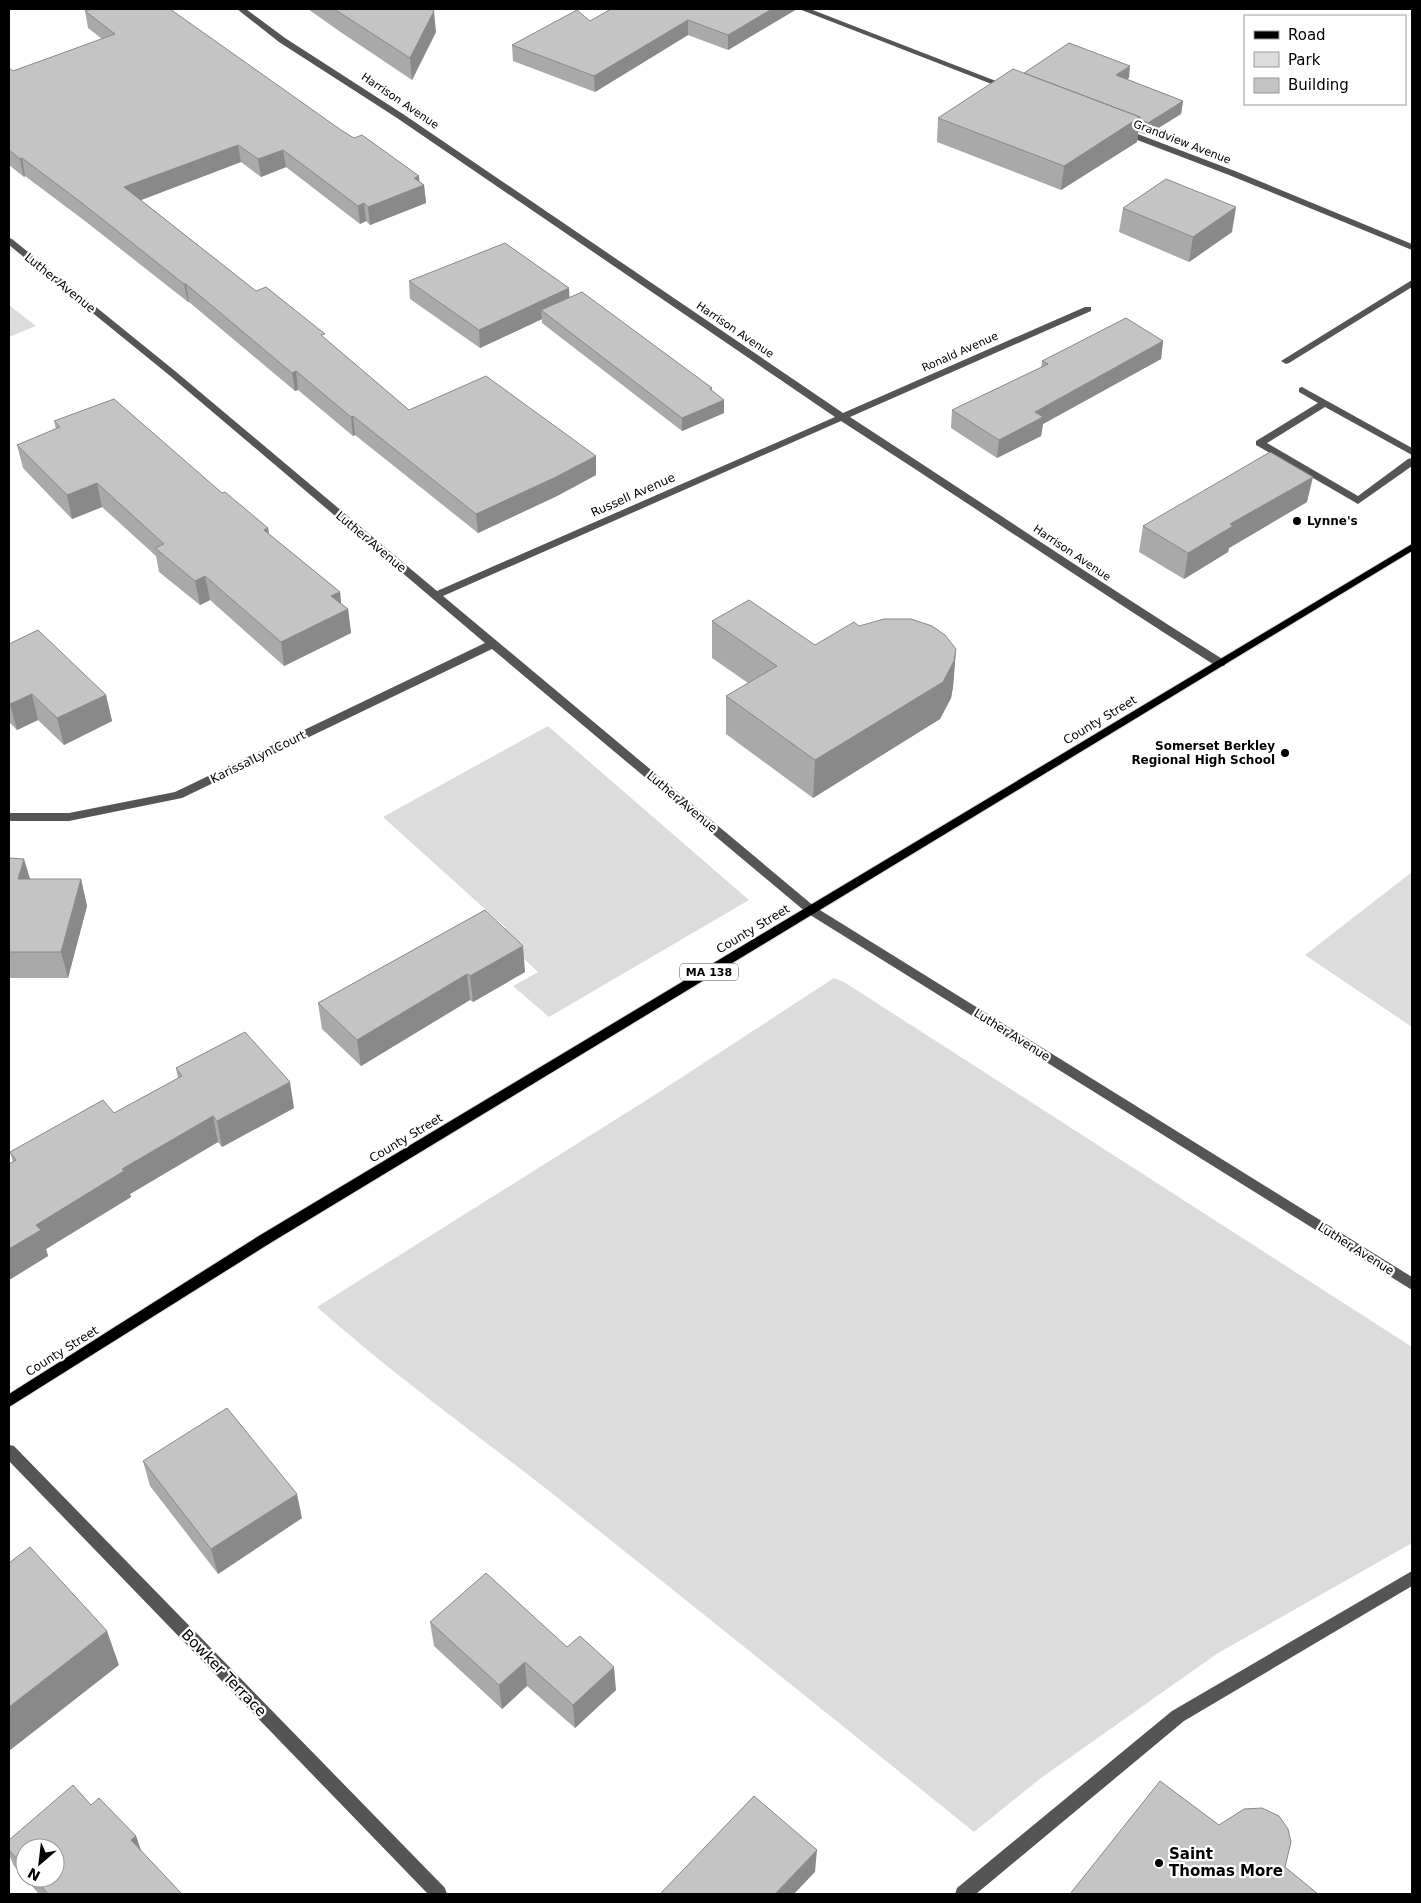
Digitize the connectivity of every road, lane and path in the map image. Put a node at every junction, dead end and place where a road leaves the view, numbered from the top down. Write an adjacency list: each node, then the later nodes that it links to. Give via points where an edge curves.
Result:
1 (241, 9): 12 (street, Harrison Avenue, via 282,40 400,116)
2 (803, 9): 3 (street)
3 (1016, 90)
4 (1115, 128): 6 (street, Grandview Avenue)
5 (9, 241): 16 (street, Luther Avenue, via 172,373)
6 (1412, 247)
7 (1412, 283): 9 (street)
8 (1088, 309): 12 (street, Ronald Avenue)
9 (1286, 361)
10 (1302, 390): 11 (street)
11 (1326, 403): 13 (street); 14 (street, via 1260,442 1358,501)
12 (842, 418): 16 (street, Russell Avenue); 18 (street, Harrison Avenue)
13 (1410, 447)
14 (1412, 461)
15 (1412, 548): 18 (main road, County Street / MA 138)
16 (435, 596): 17 (street, Luther Avenue)
17 (493, 644): 19 (street, Karissa Lyn Court, via 178,795 69,817); 20 (street, Luther Avenue)
18 (1220, 663): 20 (main road, County Street / MA 138)
19 (9, 817)
20 (811, 910): 21 (street, Luther Avenue); 22 (main road, County Street / MA 138, via 262,1241)
21 (1412, 1284)
22 (9, 1401)
23 (9, 1451): 25 (street, Bowker Terrace)
24 (1412, 1578): 26 (street, via 1178,1716)
25 (439, 1894)
26 (963, 1894)

